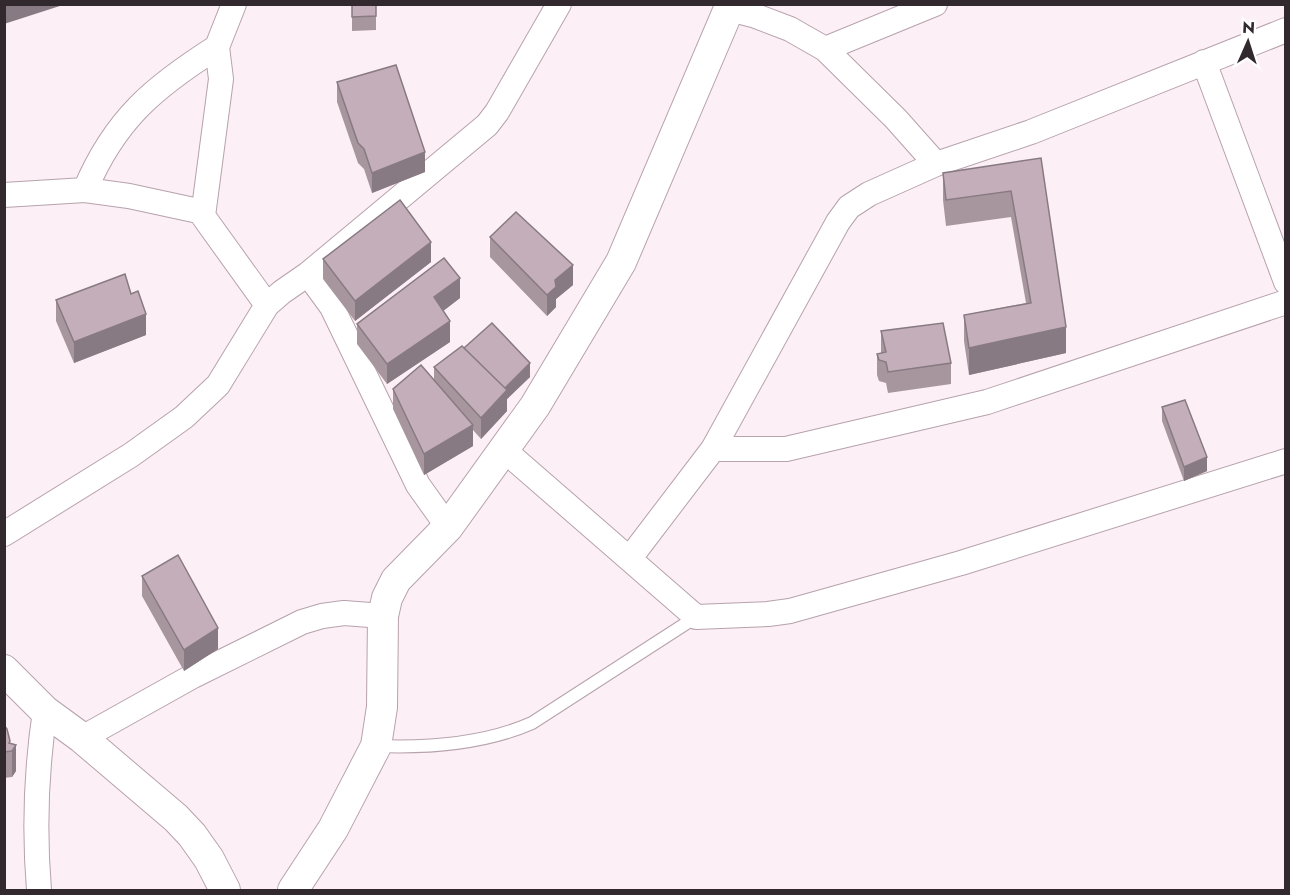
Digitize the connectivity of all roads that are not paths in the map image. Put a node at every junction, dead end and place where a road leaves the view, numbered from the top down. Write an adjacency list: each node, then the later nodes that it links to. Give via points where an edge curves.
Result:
1 (234, 4): 6 (street)
2 (559, 4): 13 (street, via 487,125)
3 (935, 4): 7 (street)
4 (730, 7): 7 (street, via 790,29); 18 (street, via 621,262 535,406)
5 (1286, 30): 8 (street)
6 (218, 47): 10 (street, via 187,66 137,107 106,146); 12 (street, via 221,79)
7 (825, 49): 9 (street)
8 (1204, 62): 9 (street, via 1031,132); 14 (street)
9 (936, 164): 17 (street, via 849,207)
10 (85, 190): 11 (street); 12 (street)
11 (4, 195)
12 (203, 212): 16 (street, via 204,219)
13 (308, 274): 16 (street); 20 (street, via 332,307 418,485)
14 (1286, 282)
15 (1286, 302): 17 (street, via 987,402 786,449)
16 (267, 305): 21 (street, via 218,385 184,417)
17 (712, 449): 22 (street)
18 (504, 450): 20 (street); 22 (street)
19 (1286, 460): 24 (street, via 961,563 790,610)
20 (448, 527): 23 (street, via 396,580)
21 (4, 534)
22 (630, 558): 24 (street)
23 (383, 616): 27 (street, via 344,613 302,622 193,676); 28 (street, via 382,707)
24 (696, 617): 28 (lane, via 517,730 443,746)
25 (4, 670): 26 (street)
26 (45, 711): 27 (street); 29 (street, via 36,787)
27 (82, 738): 30 (street, via 192,835)
28 (376, 746): 31 (street, via 333,829)
29 (39, 891)
30 (225, 891)
31 (293, 891)

